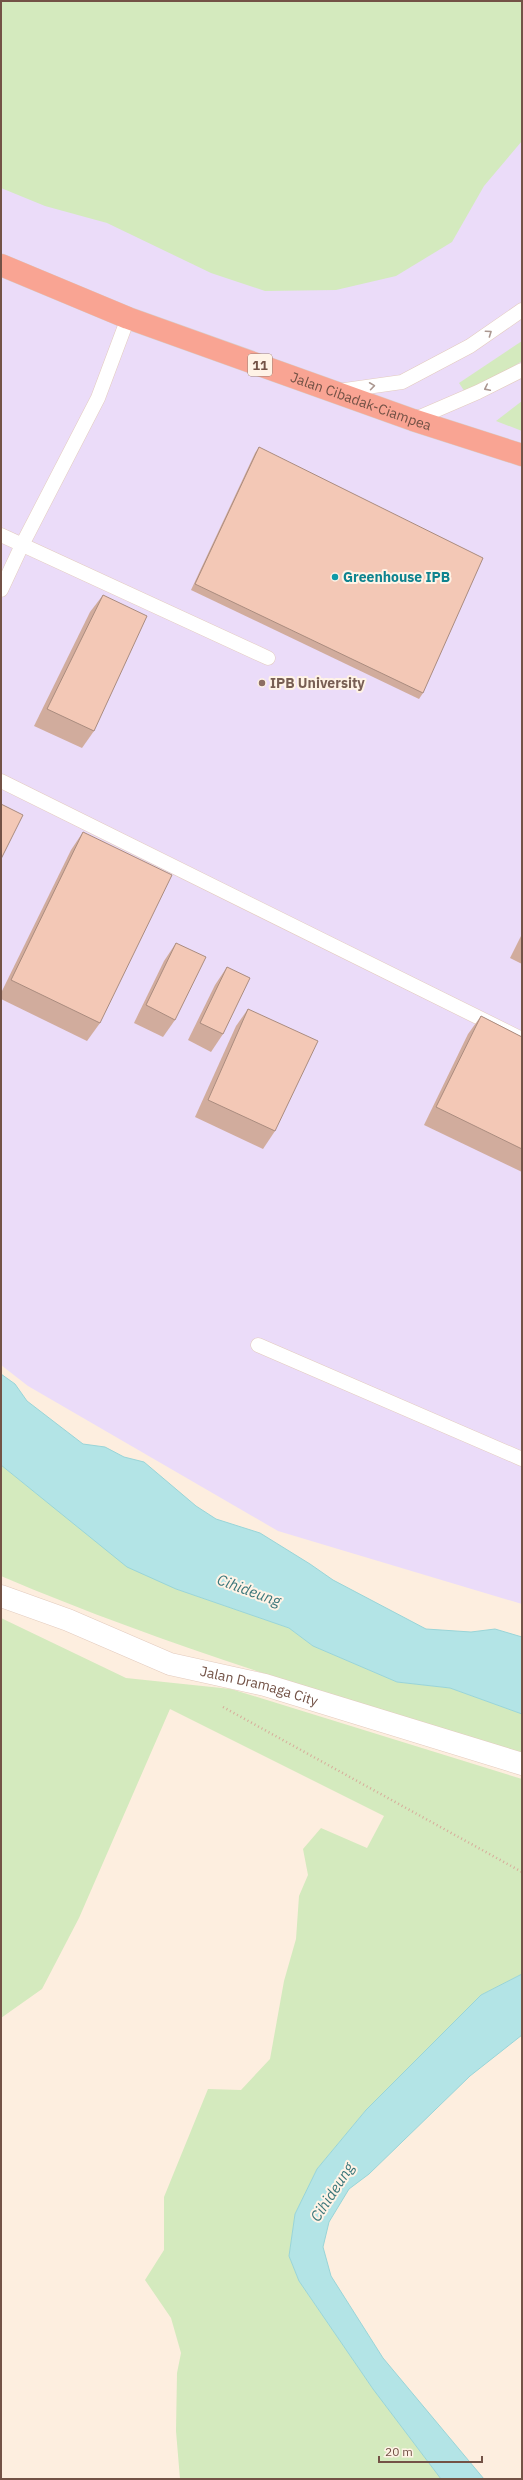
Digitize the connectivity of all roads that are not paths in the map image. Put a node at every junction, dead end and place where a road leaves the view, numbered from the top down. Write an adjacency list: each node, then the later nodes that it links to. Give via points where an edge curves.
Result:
1 (1, 265): 3 (highway, Jalan Cibadak-Ciampea / 11)
2 (522, 310): 5 (lane, one-way to 2, via 402,382 470,346)
3 (128, 318): 5 (highway, Jalan Cibadak-Ciampea / 11); 9 (lane, via 98,398)
4 (522, 370): 6 (lane, one-way to 6)
5 (334, 391): 6 (highway, Jalan Cibadak-Ciampea / 11)
6 (413, 420): 7 (highway, Jalan Cibadak-Ciampea / 11)
7 (522, 455)
8 (1, 535): 9 (lane)
9 (22, 545): 10 (lane); 11 (lane)
10 (1, 590)
11 (268, 658)
12 (1, 781): 13 (lane)
13 (522, 1039)
14 (258, 1345): 15 (lane)
15 (522, 1459)
16 (1, 1596): 17 (street, Jalan Dramaga City, via 68,1620 170,1664 265,1685)
17 (522, 1764)

